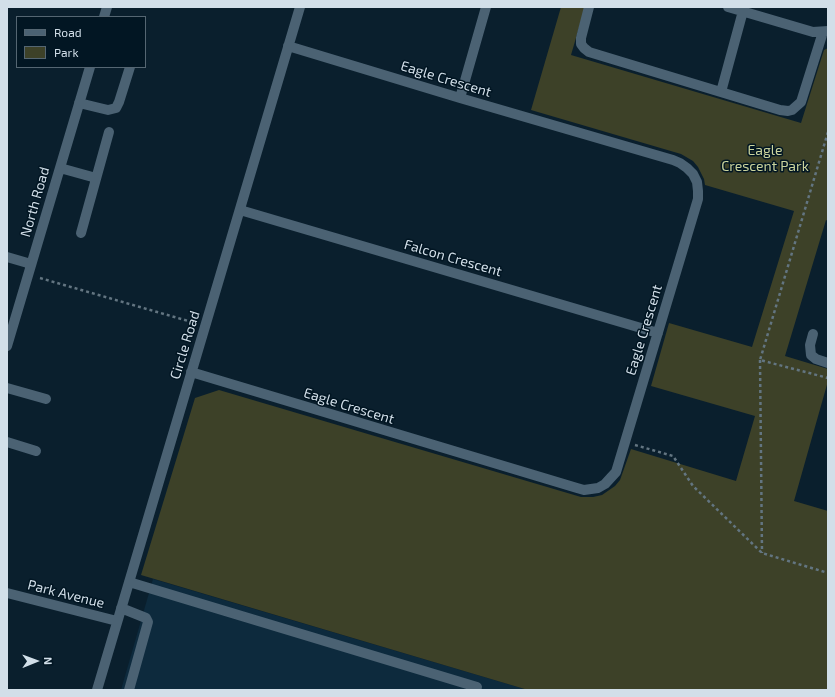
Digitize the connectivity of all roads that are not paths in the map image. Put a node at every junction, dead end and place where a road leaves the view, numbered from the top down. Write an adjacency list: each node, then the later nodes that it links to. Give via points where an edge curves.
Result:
1 (300, 7): 7 (street, Circle Road)
2 (486, 7): 11 (street)
3 (589, 7): 10 (street, via 581,32 581,44 589,52)
4 (728, 7): 5 (street)
5 (743, 11): 6 (street, via 813,32); 10 (street)
6 (826, 31): 10 (street, via 801,102 792,110 780,110)
7 (288, 46): 11 (street, Eagle Crescent); 16 (street, Circle Road)
8 (90, 68): 12 (street, North Road)
9 (130, 68): 12 (street, via 116,108 108,110)
10 (721, 92)
11 (460, 98): 20 (street, Eagle Crescent, via 672,160 688,168 697,182 698,199)
12 (79, 103): 14 (street, North Road)
13 (109, 132): 15 (street)
14 (60, 168): 15 (street); 19 (street, North Road)
15 (96, 178): 17 (street)
16 (240, 210): 20 (street, Falcon Crescent); 24 (street, Circle Road)
17 (81, 233)
18 (7, 257): 19 (street)
19 (31, 264): 22 (street, North Road)
20 (658, 333): 24 (street, Eagle Crescent, via 616,472 612,479 598,488 584,490)
21 (814, 334): 23 (street, via 810,345 811,355)
22 (7, 346)
23 (828, 363)
24 (191, 372): 29 (street, Circle Road)
25 (7, 388): 26 (street)
26 (46, 399)
27 (7, 442): 28 (street)
28 (36, 451)
29 (129, 582): 31 (street, Circle Road); 33 (street)
30 (7, 593): 32 (street, Park Avenue)
31 (121, 608): 32 (street, Circle Road); 35 (street, via 146,618 148,622)
32 (117, 621): 34 (street, Circle Road)
33 (477, 687)
34 (97, 690)
35 (129, 690)

